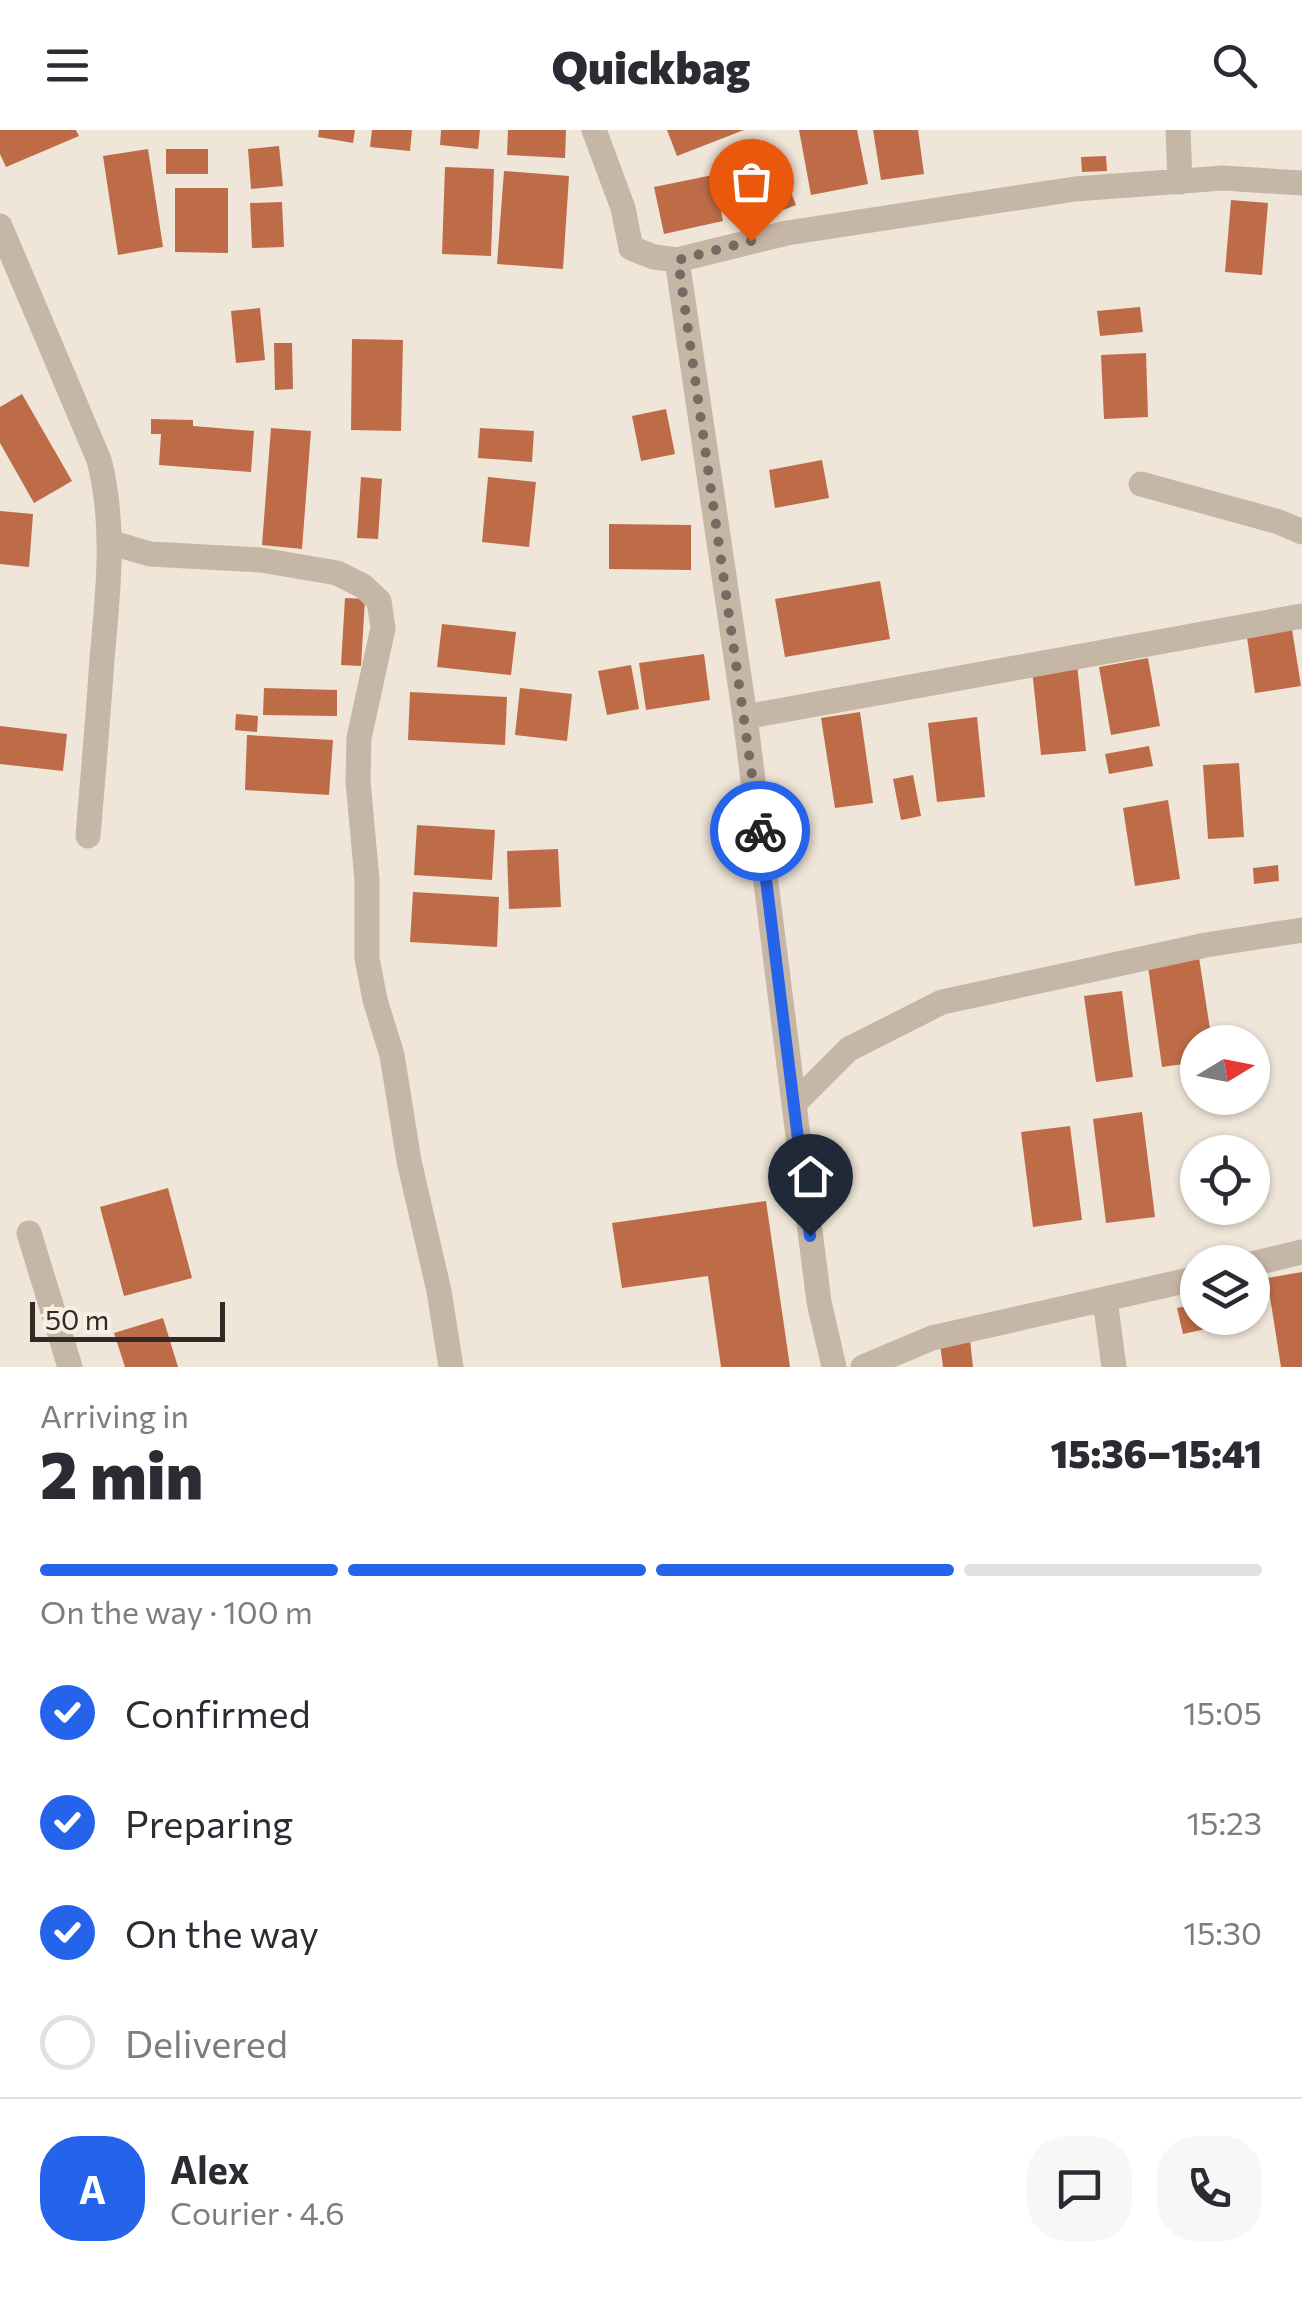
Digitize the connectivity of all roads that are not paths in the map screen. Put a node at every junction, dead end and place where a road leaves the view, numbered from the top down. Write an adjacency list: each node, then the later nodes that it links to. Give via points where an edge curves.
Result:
1 (594, 130): 6 (street, via 631,248)
2 (1178, 130): 3 (street)
3 (1180, 182): 4 (street); 6 (street, via 1076,189 806,230)
4 (1302, 184)
5 (0, 226): 9 (street, via 99,460)
6 (678, 260): 11 (street)
7 (1141, 484): 8 (street)
8 (1302, 532)
9 (109, 542): 12 (street); 21 (street, via 150,554 261,560 337,573 378,601 383,628 359,752 366,958 392,1056)
10 (1302, 616): 11 (street)
11 (746, 718): 14 (street)
12 (88, 836)
13 (1302, 930): 14 (street, via 942,1002 849,1049)
14 (796, 1102): 22 (street, via 819,1302)
15 (29, 1234): 20 (street)
16 (1302, 1252): 17 (street)
17 (1270, 1260)
18 (1180, 1282): 19 (street)
19 (1105, 1300): 23 (street, via 932,1338); 24 (street)
20 (70, 1367)
21 (450, 1367)
22 (834, 1367)
23 (863, 1367)
24 (1114, 1367)

